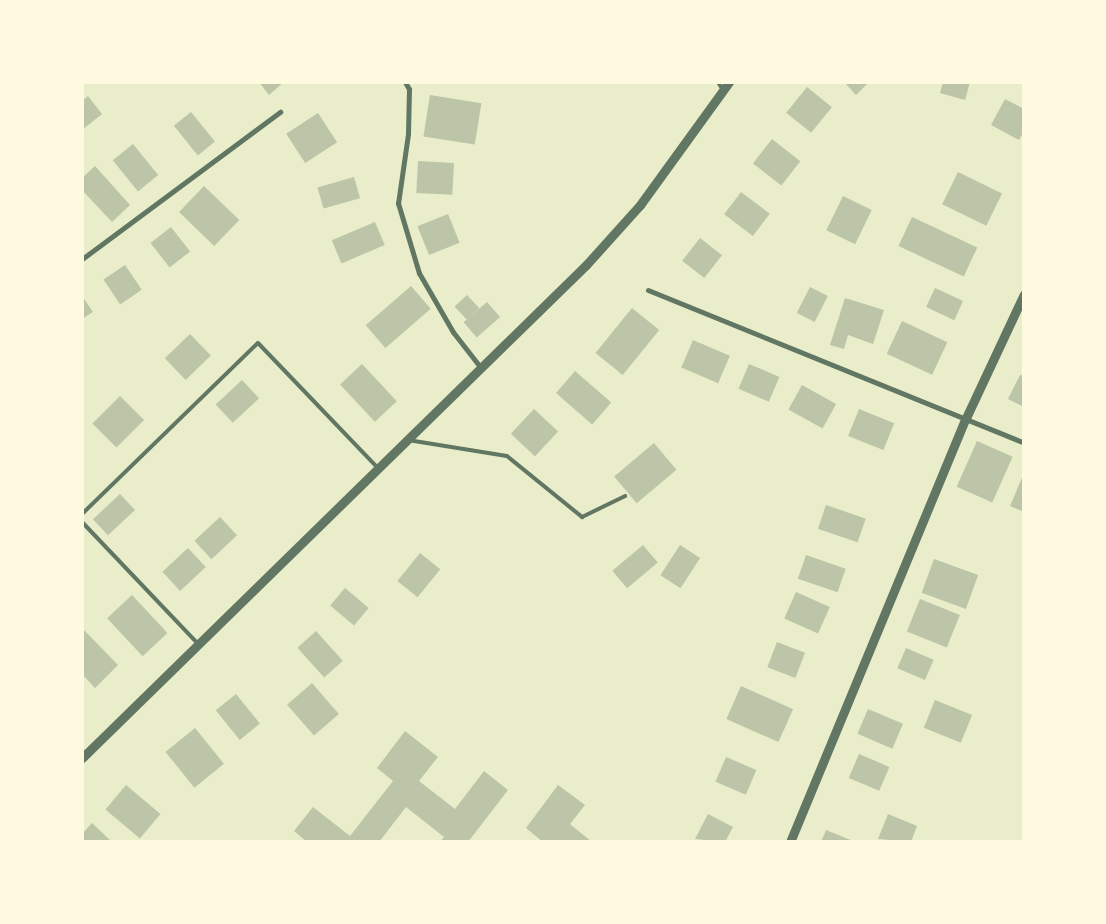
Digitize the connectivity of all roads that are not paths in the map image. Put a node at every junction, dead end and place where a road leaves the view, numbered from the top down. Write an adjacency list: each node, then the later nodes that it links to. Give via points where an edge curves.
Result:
1 (405, 82): 7 (street, via 409,90 408,134 398,203 418,273 453,332)
2 (723, 85): 7 (street, via 640,205)
3 (280, 112): 4 (street)
4 (82, 259)
5 (648, 290): 8 (street)
6 (1024, 294): 8 (street)
7 (482, 369): 9 (street)
8 (965, 420): 10 (street); 17 (street)
9 (408, 440): 11 (street); 12 (lane, via 507,456 582,517)
10 (1024, 443)
11 (379, 469): 13 (lane, via 258,343); 15 (street)
12 (625, 496)
13 (82, 514)
14 (82, 522): 15 (lane)
15 (199, 645): 16 (street)
16 (82, 758)
17 (790, 842)

